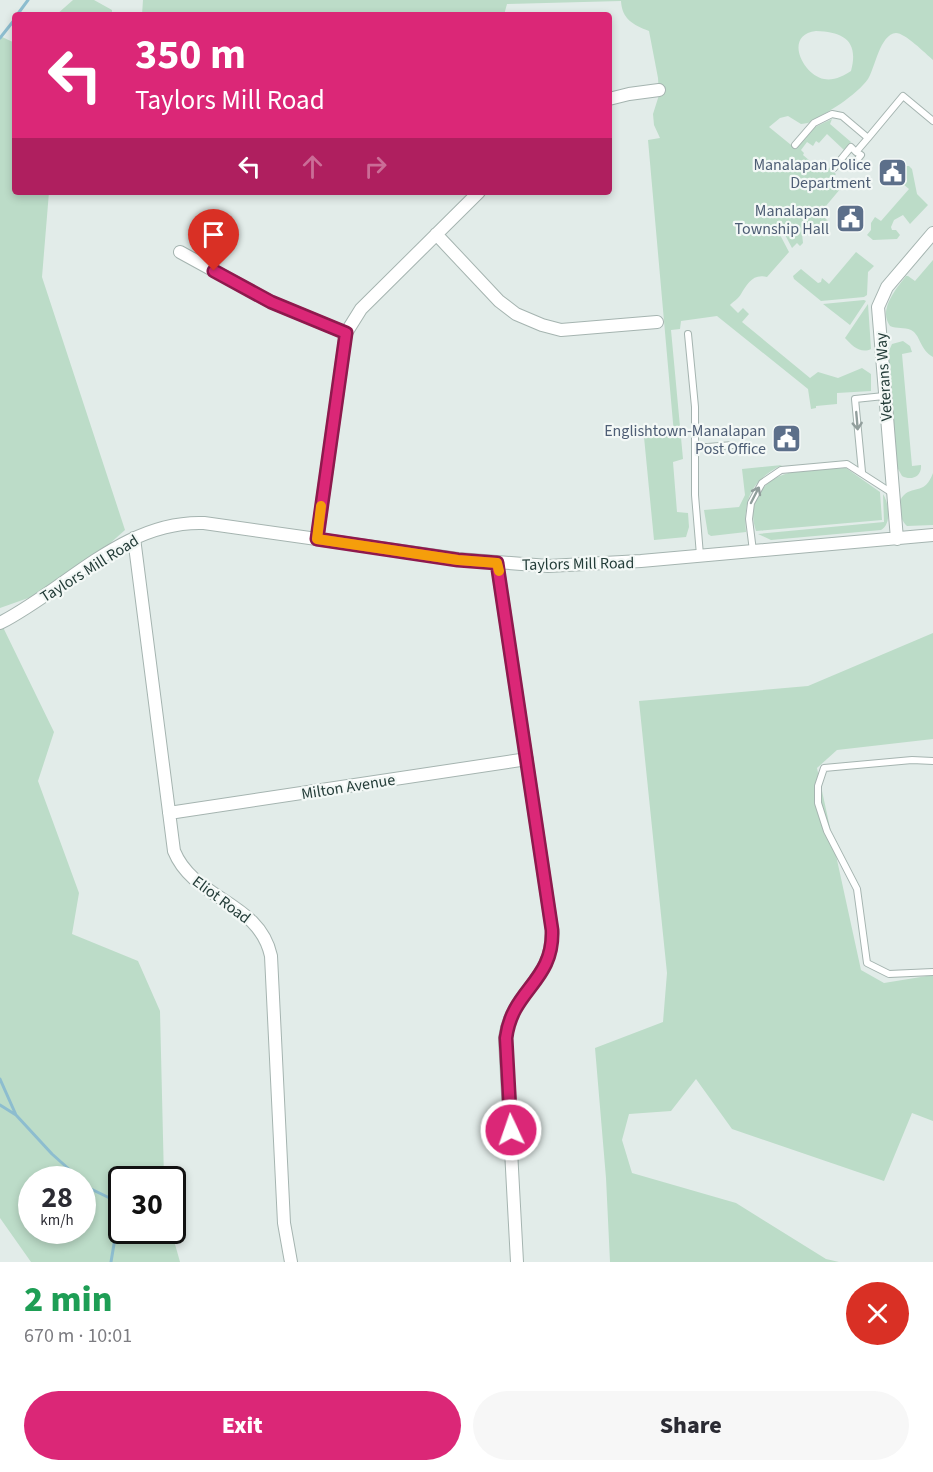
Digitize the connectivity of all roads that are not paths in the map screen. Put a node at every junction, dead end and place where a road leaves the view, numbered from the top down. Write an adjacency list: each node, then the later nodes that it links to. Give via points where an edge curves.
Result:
1 (660, 90): 2 (street)
2 (612, 98)
3 (854, 116): 5 (lane)
4 (933, 121): 6 (lane, via 903,96)
5 (849, 122): 6 (lane); 7 (lane, via 839,114 828,115 814,123)
6 (868, 138): 8 (lane)
7 (795, 146)
8 (856, 152): 9 (lane, via 861,155); 10 (lane, via 851,147)
9 (857, 160)
10 (837, 167)
11 (476, 195): 13 (street)
12 (933, 233): 18 (street, Veterans Way, via 880,302)
13 (435, 234): 15 (street, via 499,301 516,314 542,325 561,330); 16 (street, via 361,309)
14 (180, 252): 16 (street, via 271,302)
15 (657, 322)
16 (346, 333): 26 (street)
17 (688, 334): 20 (lane)
18 (884, 396): 21 (lane, one-way to 21, via 855,399); 22 (street, Veterans Way)
19 (733, 445): 20 (lane)
20 (695, 448): 28 (lane)
21 (862, 472): 22 (lane); 27 (lane, one-way to 21, via 750,507 759,486 769,477 787,469 845,464)
22 (892, 493): 25 (street, Veterans Way)
23 (933, 535): 25 (street, Taylors Mill Road)
24 (134, 538): 26 (street, Taylors Mill Road, via 154,529 194,523); 30 (street, Taylors Mill Road); 33 (street, Eliot Road)
25 (897, 538): 27 (street, Taylors Mill Road)
26 (317, 539): 29 (street, Taylors Mill Road)
27 (753, 552): 28 (street, Taylors Mill Road)
28 (700, 556): 29 (street, Taylors Mill Road, via 588,565)
29 (497, 563): 31 (street)
30 (0, 623)
31 (527, 759): 33 (street, Milton Avenue); 36 (street, via 553,943 543,971 515,1005 506,1038)
32 (933, 761): 34 (lane, via 825,768 818,786 818,803 827,831 857,889 867,963 889,974)
33 (169, 813): 35 (street, Eliot Road, via 174,851 182,866 195,880 249,917 270,949 284,1223)
34 (933, 972)
35 (291, 1262)
36 (517, 1262)

